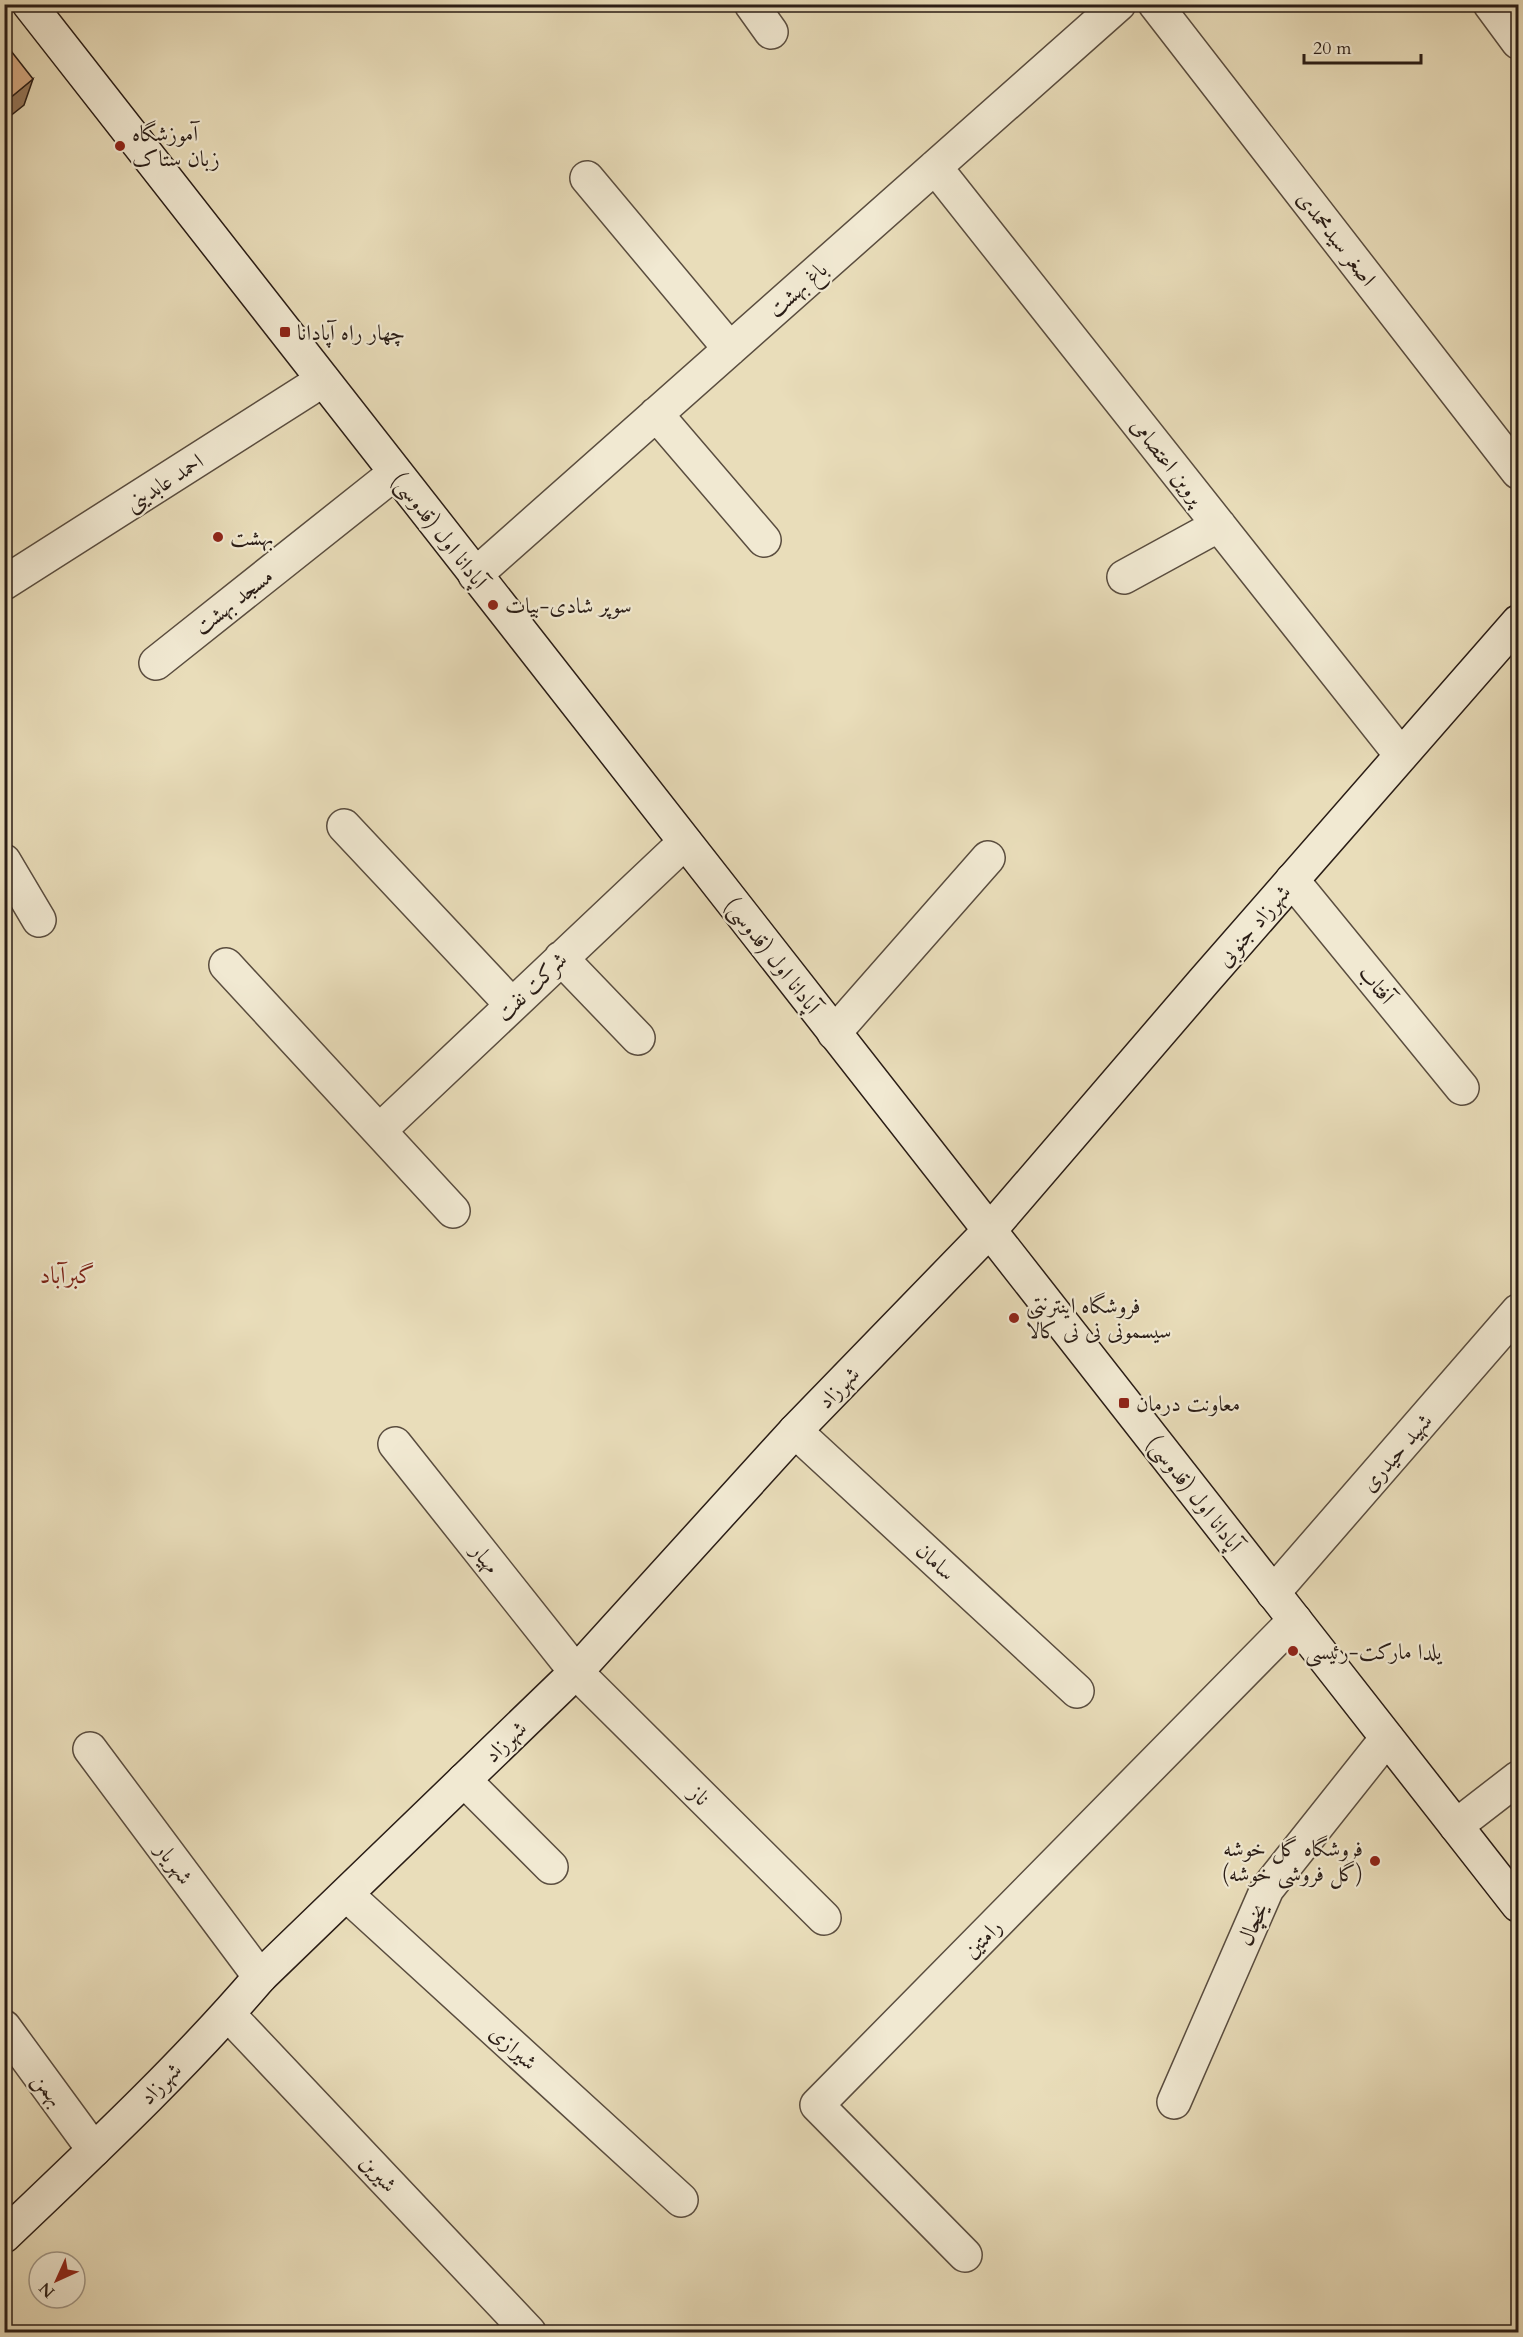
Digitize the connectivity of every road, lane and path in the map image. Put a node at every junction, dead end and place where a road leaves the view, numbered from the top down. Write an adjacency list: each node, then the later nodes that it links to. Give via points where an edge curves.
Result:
1 (29, 4): 11 (street, آپادانا اول (قدوسی))
2 (751, 4): 6 (street)
3 (1119, 4): 8 (street, باغ بهشت)
4 (1155, 4): 13 (street, اصغر سیدمحمدی)
5 (1491, 4): 7 (street)
6 (771, 32)
7 (1518, 42)
8 (935, 167): 10 (street, باغ بهشت); 15 (street, پروین اعتصامی)
9 (586, 178): 10 (street)
10 (730, 349): 12 (street, باغ بهشت)
11 (323, 380): 14 (street, آپادانا اول (قدوسی)); 19 (street, احمد عابدینی)
12 (656, 414): 16 (street); 17 (street, باغ بهشت)
13 (1518, 472)
14 (395, 473): 17 (street, آپادانا اول (قدوسی)); 21 (street, مسجد بهشت)
15 (1219, 525): 18 (street); 22 (street, پروین اعتصامی)
16 (764, 540)
17 (475, 575): 24 (street, آپادانا اول (قدوسی))
18 (1124, 577)
19 (4, 583)
20 (1518, 622): 22 (street, شهرزاد جنوبی)
21 (156, 663)
22 (1401, 755): 27 (street, شهرزاد جنوبی)
23 (344, 826): 31 (street)
24 (685, 842): 29 (street, شرکت نفت); 32 (street, آپادانا اول (قدوسی))
25 (988, 858): 32 (street)
26 (4, 861): 28 (street)
27 (1292, 880): 34 (street, آفتاب); 37 (street, شهرزاد جنوبی)
28 (39, 920)
29 (561, 958): 31 (street, شرکت نفت); 33 (street)
30 (226, 965): 35 (street)
31 (512, 1005): 35 (street, شرکت نفت)
32 (834, 1033): 37 (street, آپادانا اول (قدوسی))
33 (638, 1038)
34 (1462, 1088)
35 (379, 1131): 36 (street)
36 (453, 1211)
37 (990, 1230): 39 (street, شهرزاد); 41 (street, آپادانا اول (قدوسی))
38 (1518, 1311): 41 (street, شهید حیدری)
39 (795, 1431): 43 (street, شهرزاد); 44 (street, سامان)
40 (395, 1444): 43 (street, مهیار)
41 (1274, 1593): 42 (street, آپادانا اول (قدوسی))
42 (1295, 1620): 45 (street, آپادانا اول (قدوسی)); 61 (street, رامتین, via 817,2105)
43 (576, 1672): 48 (street, شهرزاد); 53 (street, ناز)
44 (1077, 1691)
45 (1387, 1738): 49 (street, آپادانا اول (قدوسی)); 57 (street, یخچال, via 1267,1889)
46 (90, 1749): 54 (street, شهریار)
47 (1518, 1778): 49 (street)
48 (464, 1780): 50 (street); 51 (street, شهرزاد)
49 (1456, 1826): 52 (street, آپادانا اول (قدوسی))
50 (551, 1867)
51 (347, 1895): 54 (street, شهرزاد); 59 (street, شیرازی)
52 (1518, 1905)
53 (824, 1917)
54 (260, 1977): 55 (street, شهرزاد)
55 (228, 2014): 58 (street, شهرزاد); 62 (street, شیرین)
56 (4, 2027): 58 (street, بهمن)
57 (1174, 2102)
58 (94, 2150): 60 (street, شهرزاد)
59 (681, 2200)
60 (4, 2236)
61 (965, 2255)
62 (529, 2332)

